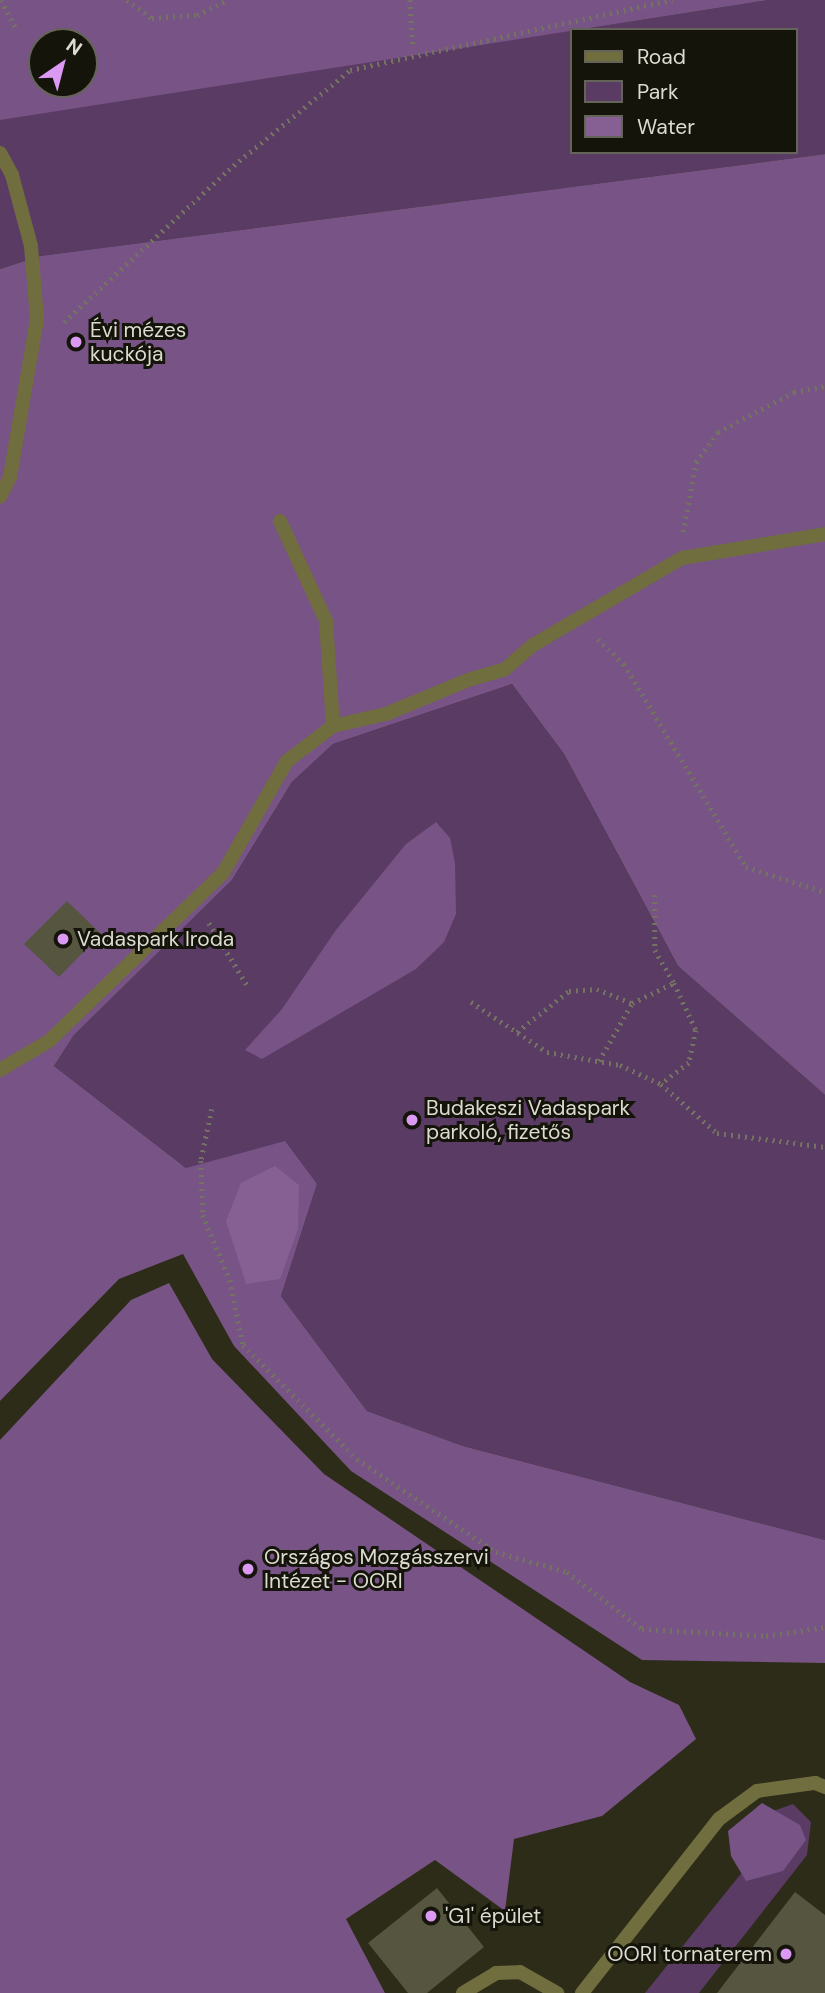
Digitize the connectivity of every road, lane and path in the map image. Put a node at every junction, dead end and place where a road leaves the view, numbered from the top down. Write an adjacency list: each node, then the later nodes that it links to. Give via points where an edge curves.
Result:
1 (1, 0): 6 (path)
2 (127, 0): 3 (path, via 152,18 197,15)
3 (228, 0)
4 (410, 0): 7 (path)
5 (672, 0): 9 (path, via 349,70 228,170 61,325)
6 (15, 26)
7 (413, 46)
8 (0, 153): 9 (street, via 12,175 31,246 37,319)
9 (34, 337): 11 (street, via 10,477)
10 (825, 386): 14 (path, via 794,392 718,432 696,462 684,508)
11 (0, 497)
12 (280, 521): 16 (street, via 326,621)
13 (825, 534): 14 (street)
14 (682, 558): 15 (street)
15 (576, 618): 16 (street, via 504,670 386,714); 17 (path, via 624,664 746,867)
16 (333, 726): 19 (street, via 287,761 223,873)
17 (825, 892)
18 (655, 895): 20 (path, via 655,950)
19 (195, 900): 21 (path); 26 (street, via 49,1041)
20 (674, 983): 23 (path); 27 (path, via 695,1030 689,1063)
21 (249, 988)
22 (471, 1002): 24 (path)
23 (632, 1003): 24 (path, via 597,989 569,990); 25 (path)
24 (517, 1032): 25 (path, via 547,1052)
25 (599, 1061): 27 (path, via 620,1065)
26 (0, 1070)
27 (661, 1084): 29 (path, via 717,1133)
28 (212, 1109): 30 (path, via 201,1161 203,1215 230,1280 243,1345 357,1459 496,1552 567,1572 642,1629 766,1636)
29 (825, 1147)
30 (825, 1627)
31 (825, 1787): 34 (street, via 815,1783 757,1791 719,1819)
32 (463, 1993): 33 (street, via 496,1973 520,1972)
33 (557, 1993)
34 (582, 1993)

